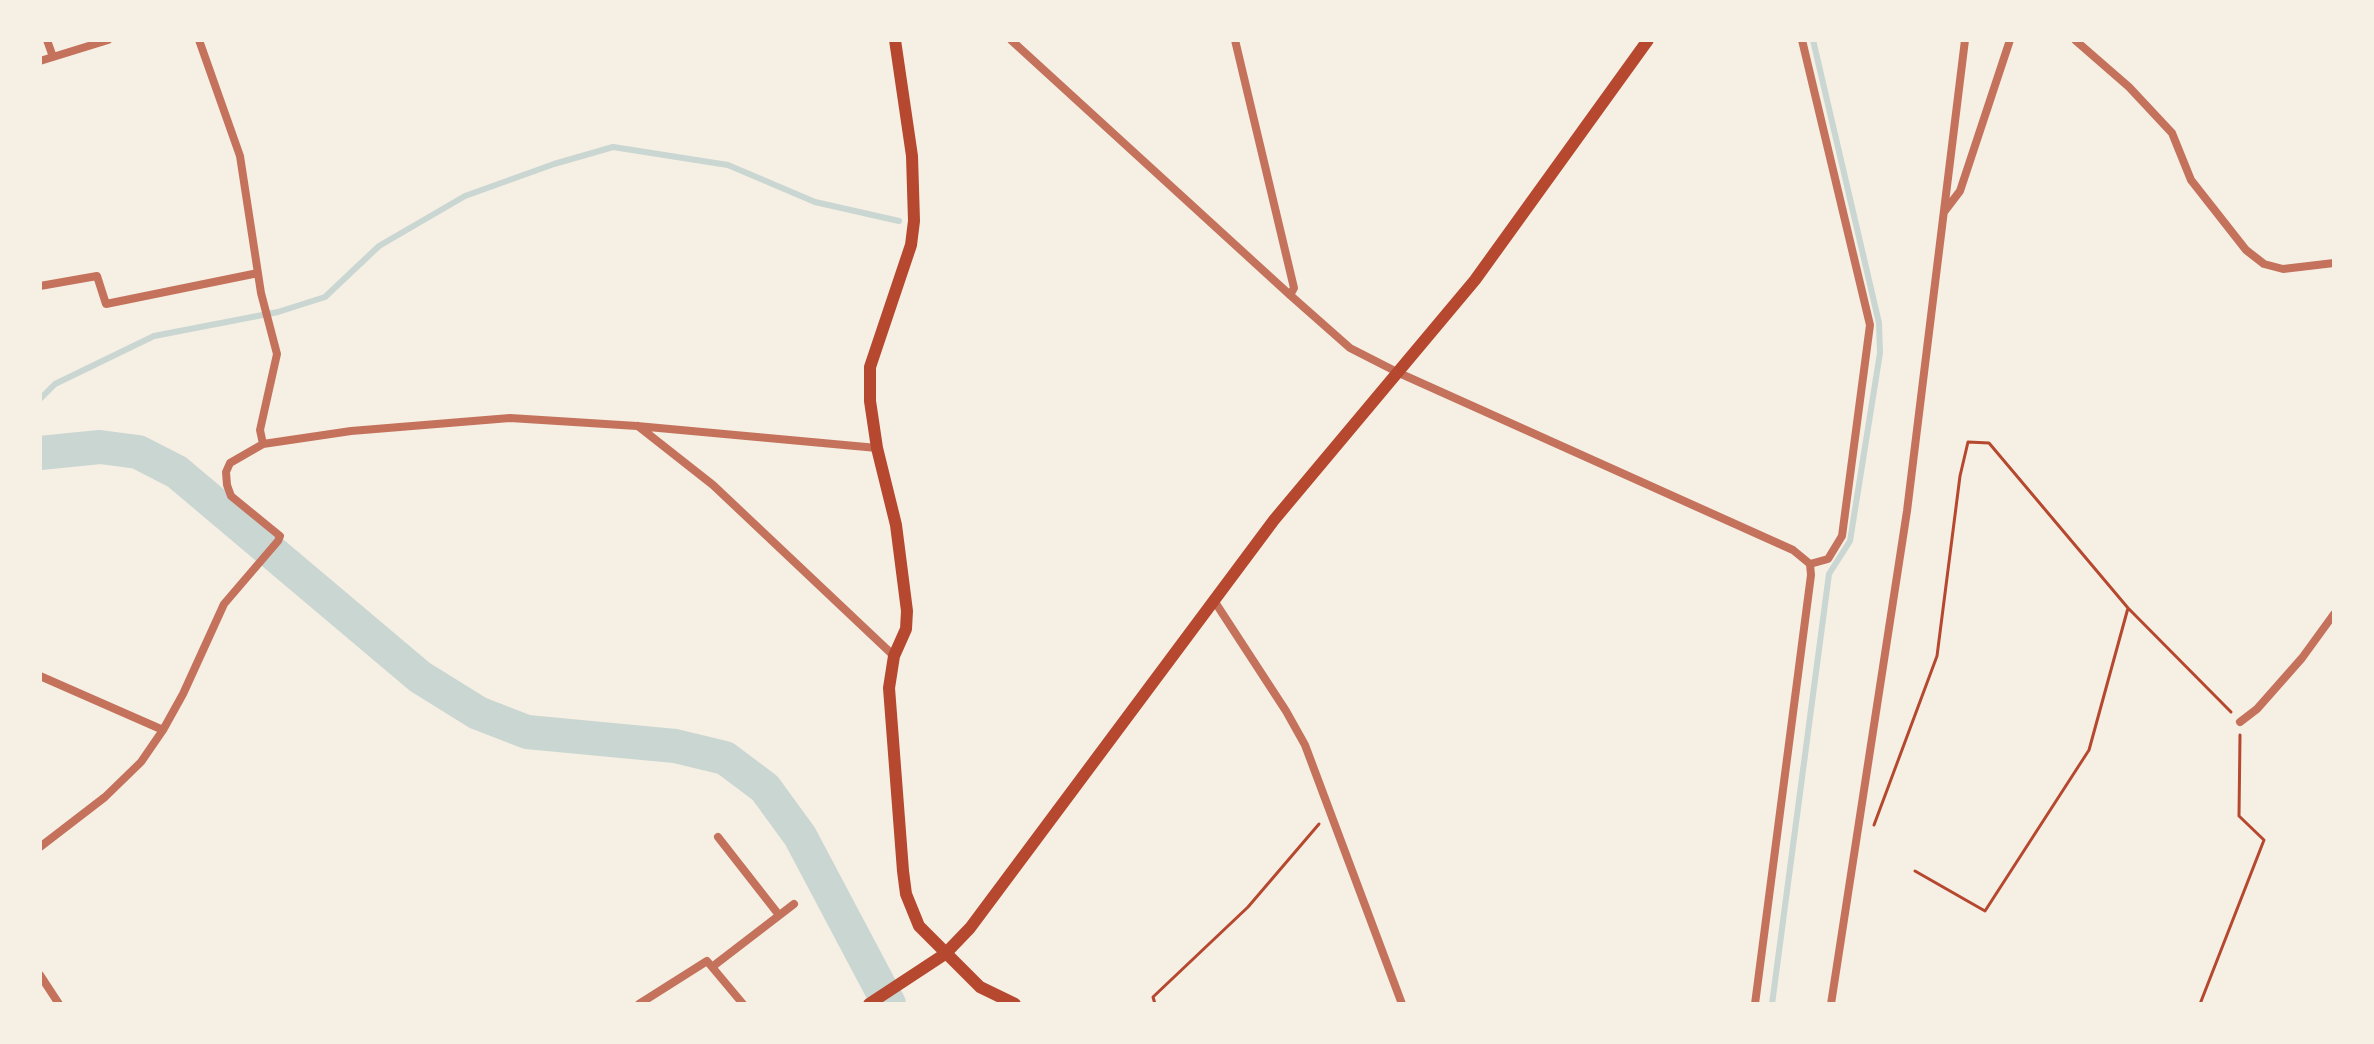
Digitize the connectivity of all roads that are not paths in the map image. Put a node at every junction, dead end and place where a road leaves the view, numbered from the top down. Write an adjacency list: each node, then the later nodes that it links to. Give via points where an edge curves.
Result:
1 (47, 40): 12 (street)
2 (108, 40): 12 (street)
3 (199, 40): 16 (street, via 240,156)
4 (895, 40): 22 (main road, via 912,156 914,221 911,245 870,367)
5 (1011, 40): 18 (street)
6 (1235, 40): 18 (street, via 1294,288)
7 (1648, 40): 19 (main road, via 1475,280)
8 (1802, 40): 23 (street, via 1870,325 1842,536 1828,559)
9 (1965, 40): 14 (street)
10 (2010, 40): 14 (street, via 1960,191)
11 (2075, 40): 15 (street, via 2172,133 2191,180 2246,250 2264,264 2283,269)
12 (53, 57): 13 (street)
13 (40, 61)
14 (1943, 213): 44 (street, via 1907,511)
15 (2334, 263)
16 (258, 273): 17 (street, via 106,304 97,276); 21 (street, via 277,354 260,430)
17 (40, 286)
18 (1290, 295): 19 (street, via 1350,348)
19 (1399, 373): 23 (street, via 1793,550); 24 (main road)
20 (637, 426): 21 (street, via 510,418); 22 (street); 26 (street, via 713,485)
21 (263, 444): 29 (street, via 230,463 227,485 231,496 280,536 224,604)
22 (877, 448): 26 (main road, via 896,525 907,611 906,629)
23 (1810, 564): 43 (street)
24 (1213, 599): 34 (main road, via 970,928); 42 (street, via 1299,734)
25 (2334, 614): 28 (street, via 2302,658)
26 (894, 656): 34 (main road, via 889,688 906,894 919,926)
27 (40, 676): 29 (street)
28 (2240, 722)
29 (163, 730): 31 (street, via 141,762 105,797)
30 (718, 837): 33 (street)
31 (40, 847)
32 (794, 904): 33 (street)
33 (779, 915): 35 (street)
34 (945, 954): 37 (main road); 41 (main road, via 980,987)
35 (712, 967): 39 (street, via 707,961); 40 (street)
36 (40, 975): 38 (street)
37 (872, 1002)
38 (59, 1004)
39 (639, 1004)
40 (743, 1004)
41 (1015, 1004)
42 (1402, 1004)
43 (1755, 1004)
44 (1831, 1004)

